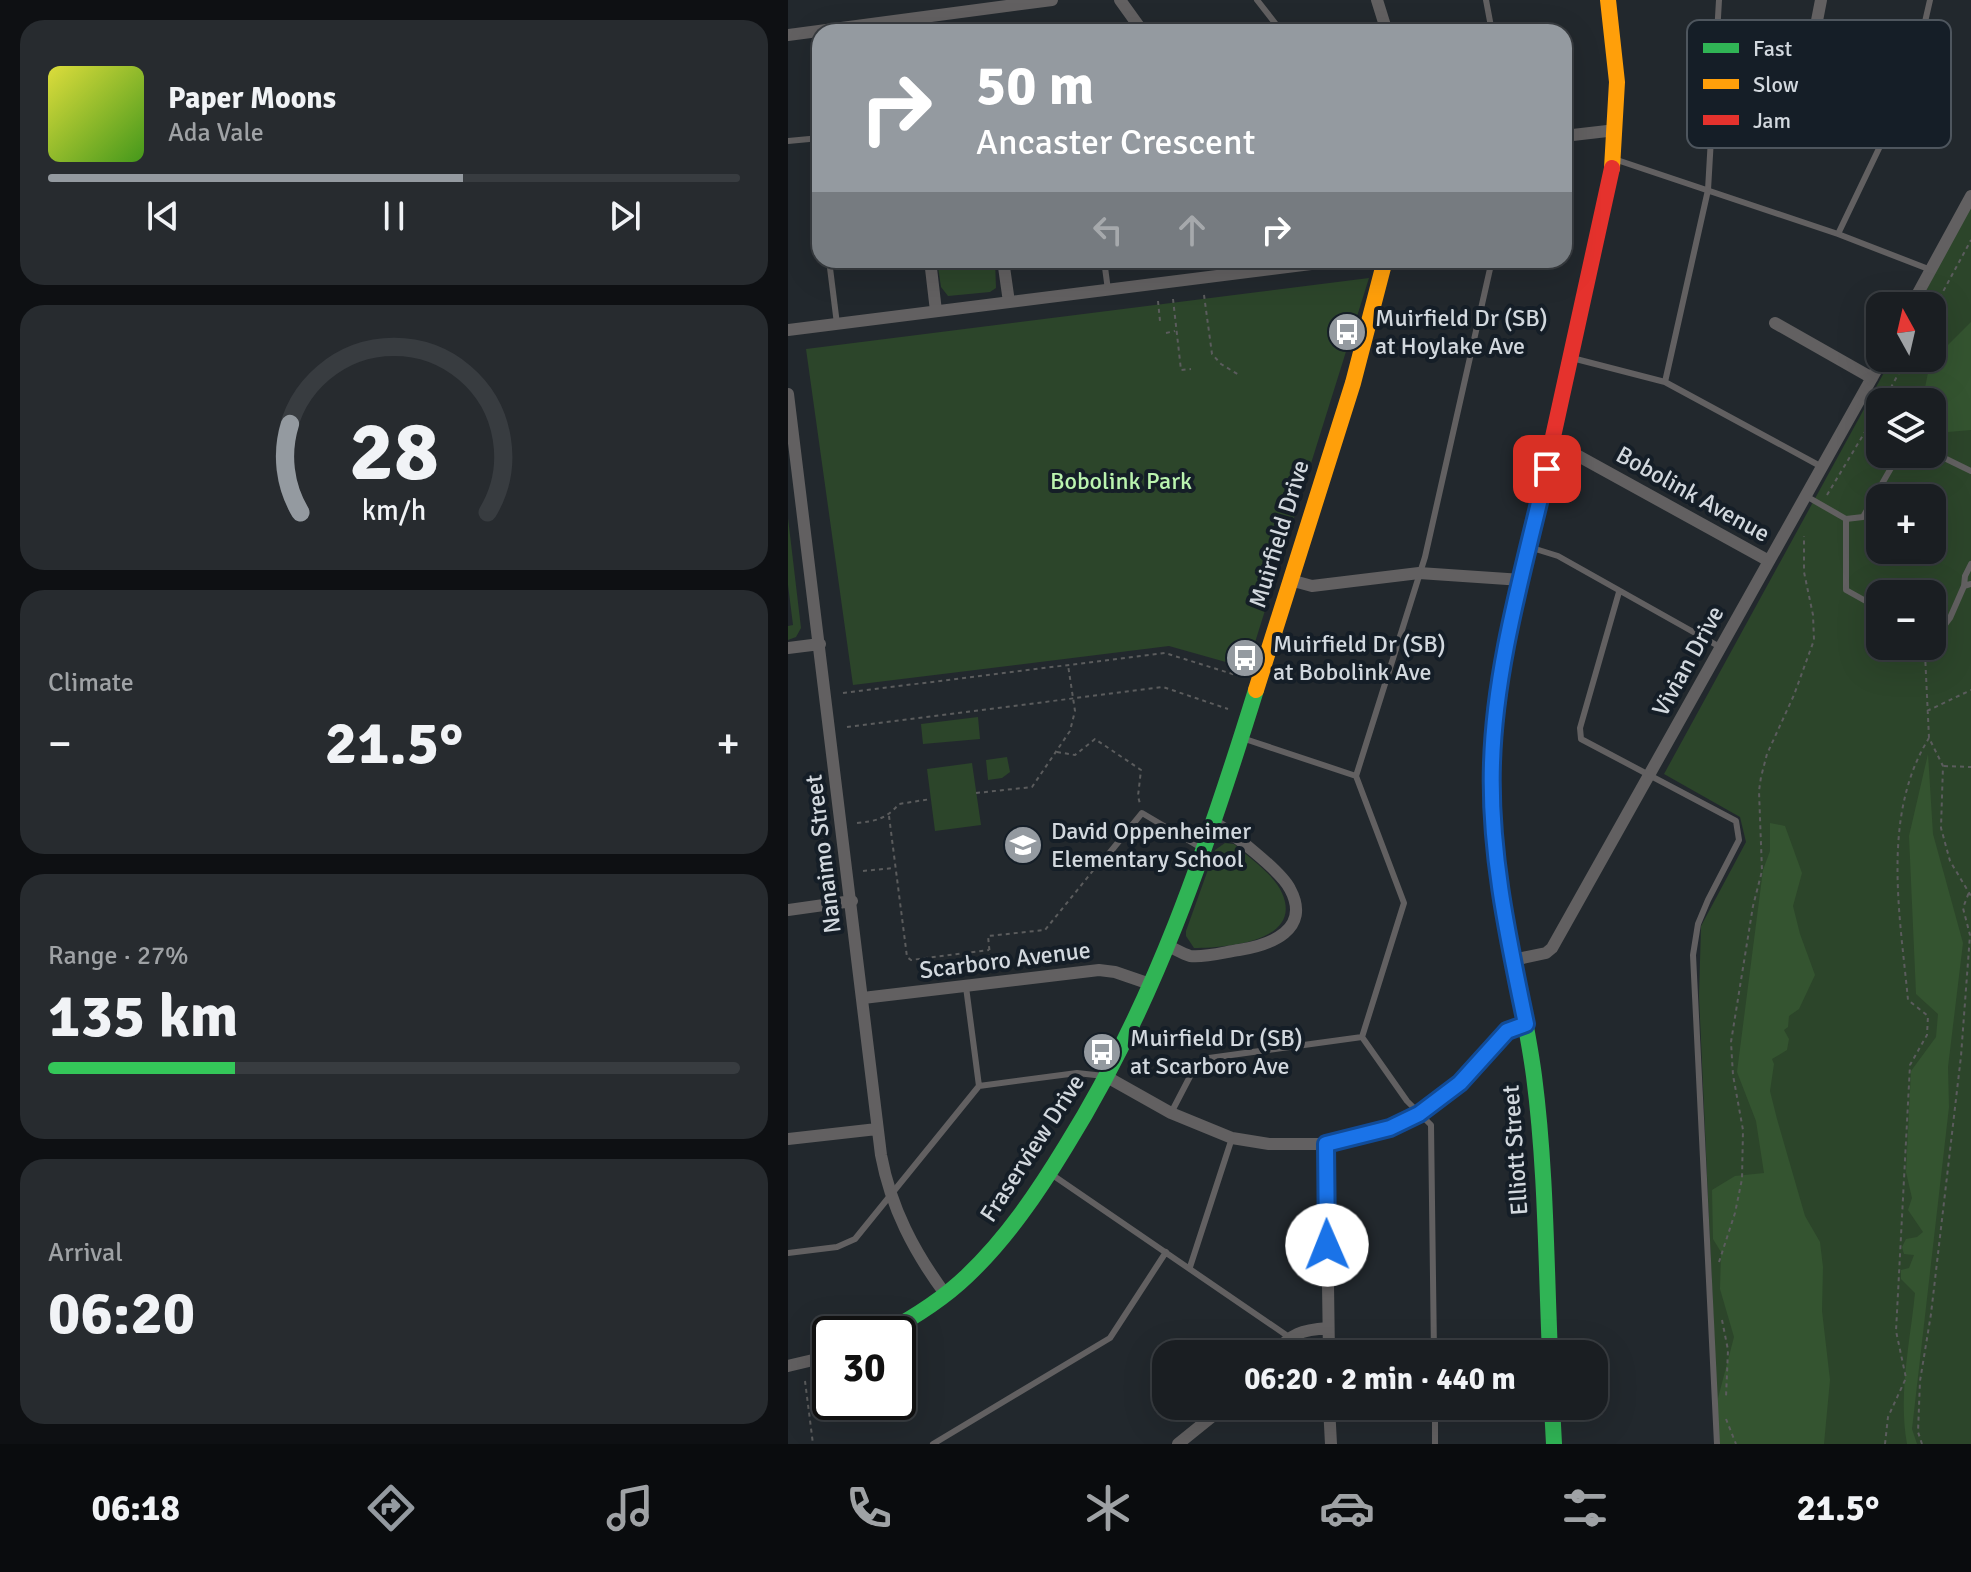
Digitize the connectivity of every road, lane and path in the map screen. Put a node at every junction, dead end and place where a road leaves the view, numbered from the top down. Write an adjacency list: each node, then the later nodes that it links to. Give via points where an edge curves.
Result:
1 (1052, 0): 13 (street)
2 (1120, 0): 14 (street)
3 (1257, 0): 15 (lane)
4 (1377, 0): 16 (street)
5 (1486, 0): 17 (lane)
6 (1608, 0): 20 (street, Elliott Street)
7 (1719, 0): 10 (lane)
8 (1821, 0): 11 (street)
9 (1930, 0): 12 (lane)
10 (1718, 20)
11 (1817, 20)
12 (1925, 20)
13 (871, 24)
14 (1137, 24)
15 (1276, 24)
16 (1384, 24)
17 (1490, 24)
18 (812, 32): 19 (street)
19 (788, 35)
20 (1616, 130): 21 (street); 26 (street, Elliott Street)
21 (1572, 135)
22 (812, 139): 23 (lane)
23 (788, 141)
24 (1710, 148): 27 (lane)
25 (1879, 148): 29 (lane)
26 (1614, 159): 27 (lane); 55 (street, Elliott Street)
27 (1708, 190): 29 (lane); 60 (lane)
28 (1971, 196): 39 (street)
29 (1838, 234): 39 (lane)
30 (1971, 240): 43 (path)
31 (830, 268): 51 (lane)
32 (931, 268): 48 (street)
33 (1004, 268): 47 (street)
34 (1105, 268): 41 (lane)
35 (1218, 268): 40 (street)
36 (1272, 268): 40 (street)
37 (1383, 268): 77 (street, Muirfield Drive)
38 (1490, 268): 76 (lane)
39 (1931, 270): 42 (street)
40 (1219, 276): 41 (street)
41 (1108, 290): 47 (street)
42 (1919, 292)
43 (1943, 292)
44 (1204, 295): 58 (path, via 1212,354)
45 (1173, 299): 53 (path)
46 (1158, 301): 49 (path)
47 (1009, 302): 48 (street)
48 (936, 311): 51 (street)
49 (1160, 321)
50 (1775, 323): 59 (street)
51 (837, 324): 52 (street)
52 (788, 330)
53 (1177, 331): 54 (path); 56 (path, via 1181,370)
54 (1166, 333)
55 (1572, 358): 60 (lane); 63 (street, Elliott Street)
56 (1191, 369)
57 (1875, 372): 59 (street, Vivian Drive)
58 (1239, 375)
59 (1872, 378): 66 (street, Vivian Drive)
60 (1665, 382): 66 (lane)
61 (788, 394): 65 (street, Nanaimo Street)
62 (1866, 430): 70 (path)
63 (1553, 442): 73 (street, Elliott Street); 74 (street, Bobolink Avenue)
64 (1946, 459): 68 (lane)
65 (792, 462): 83 (street, Nanaimo Street)
66 (1822, 467): 69 (street, Vivian Drive)
67 (1891, 468): 71 (lane, via 1863,517)
68 (1971, 471)
69 (1806, 496): 70 (lane); 74 (street, Vivian Drive)
70 (1820, 506): 71 (lane)
71 (1846, 519): 81 (lane, via 1846,590)
72 (1804, 536): 136 (path, via 1814,640 1761,777 1762,871 1731,1042 1743,1130 1742,1179)
73 (1529, 547): 78 (street, Elliott Street); 80 (lane, via 1558,556)
74 (1769, 561): 84 (street, Vivian Drive)
75 (1971, 564): 79 (lane)
76 (1419, 573): 77 (street, via 1312,586); 78 (street); 101 (lane)
77 (1290, 580): 95 (street, Muirfield Drive)
78 (1522, 580): 117 (street, Elliott Street, via 1492,760 1496,862)
79 (1968, 585): 82 (lane)
80 (1619, 592): 84 (lane); 100 (lane, via 1581,739)
81 (1866, 601)
82 (1946, 623)
83 (820, 644): 85 (street); 113 (street, Nanaimo Street)
84 (1720, 647): 100 (street, Vivian Drive)
85 (788, 648)
86 (1925, 660): 93 (path)
87 (1068, 665): 88 (path, via 1165,653); 90 (path); 91 (path)
88 (1239, 676)
89 (1971, 690): 93 (path)
90 (843, 693)
91 (1073, 698): 92 (path, via 1163,687); 94 (path); 97 (path, via 1070,731)
92 (1228, 709)
93 (1926, 711): 96 (path)
94 (847, 727)
95 (1240, 737): 101 (lane); 106 (street, Muirfield Drive)
96 (1929, 738): 98 (path); 164 (path, via 1906,793 1898,831 1908,1000 1928,1016 1928,1026 1910,1065 1896,1331 1906,1378 1888,1417)
97 (1056, 751): 102 (path, via 1032,787); 104 (path, via 1075,755 1095,739 1141,770)
98 (1943, 766): 99 (path); 112 (path, via 1941,828 1950,861)
99 (1971, 767)
100 (1650, 775): 117 (street, Vivian Drive, via 1552,948); 162 (lane, via 1736,821 1739,840 1698,924 1693,955)
101 (1356, 776): 123 (lane, via 1404,903)
102 (976, 793)
103 (931, 799): 105 (path, via 899,804)
104 (1142, 813): 108 (lane); 109 (lane)
105 (889, 816): 107 (path); 110 (path)
106 (1212, 821): 108 (street, Muirfield Drive); 115 (street, via 1290,887 1293,920 1282,937 1260,947 1191,956)
107 (857, 823)
108 (1203, 849): 115 (street, Muirfield Drive)
109 (1107, 856): 116 (path, via 1045,930 988,936)
110 (896, 868): 111 (path); 116 (path, via 907,957)
111 (863, 871)
112 (1970, 894): 165 (path, via 1963,908 1970,935 1961,1056 1920,1381)
113 (852, 901): 114 (street); 121 (street, Nanaimo Street)
114 (788, 910)
115 (1168, 946): 119 (street, Muirfield Drive)
116 (989, 950): 118 (path)
117 (1513, 960): 122 (street, Elliott Street)
118 (991, 966)
119 (1150, 984): 120 (street, Scarboro Avenue, via 1099,970); 124 (street, Muirfield Drive)
120 (966, 986): 121 (street, Scarboro Avenue); 125 (lane)
121 (863, 998): 128 (street, Nanaimo Street)
122 (1526, 1024): 127 (street, via 1507,1031 1460,1083); 146 (street, Elliott Street, via 1540,1139)
123 (1362, 1037): 126 (lane, via 1209,1058 1197,1063); 127 (lane)
124 (1107, 1077): 125 (lane, via 1077,1073); 126 (street); 132 (street, Fraserview Drive)
125 (979, 1086): 133 (lane)
126 (1171, 1113): 129 (street)
127 (1419, 1114): 131 (street, via 1390,1128); 145 (lane, via 1431,1125)
128 (877, 1129): 130 (street); 133 (street, Nanaimo Street)
129 (1232, 1138): 131 (street); 137 (lane)
130 (788, 1139)
131 (1326, 1144): 141 (street)
132 (1050, 1174): 134 (lane); 138 (street, Fraserview Drive, via 1004,1237)
133 (891, 1196): 135 (lane, via 855,1239 837,1247); 138 (street, Nanaimo Street, via 911,1244)
134 (1166, 1252): 137 (lane); 157 (lane, via 1110,1338)
135 (788, 1253)
136 (1719, 1262)
137 (1190, 1267): 142 (lane)
138 (946, 1295): 140 (street, Fraserview Drive)
139 (1720, 1308): 150 (path, via 1728,1350)
140 (912, 1316)
141 (1328, 1328): 142 (street); 144 (street)
142 (1289, 1337): 143 (street)
143 (1286, 1340)
144 (1328, 1340)
145 (1434, 1340)
146 (1549, 1340)
147 (812, 1360): 148 (street)
148 (788, 1366)
149 (805, 1381): 156 (path)
150 (1726, 1402)
151 (1725, 1415): 163 (path)
152 (1208, 1420): 158 (street)
153 (1330, 1420): 159 (street)
154 (1435, 1420): 160 (lane)
155 (1553, 1420): 161 (street)
156 (813, 1444)
157 (933, 1444)
158 (1178, 1444)
159 (1331, 1444)
160 (1435, 1444)
161 (1554, 1444)
162 (1717, 1444)
163 (1736, 1444)
164 (1885, 1444)
165 (1922, 1444)

